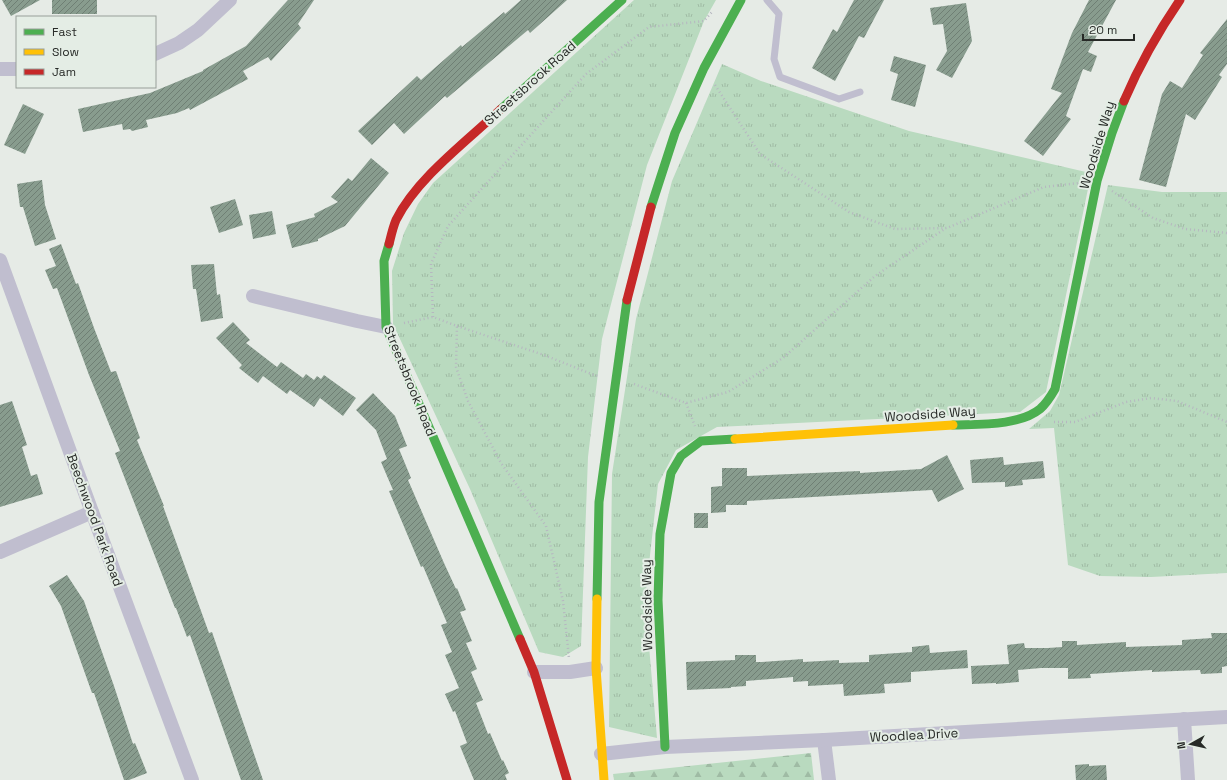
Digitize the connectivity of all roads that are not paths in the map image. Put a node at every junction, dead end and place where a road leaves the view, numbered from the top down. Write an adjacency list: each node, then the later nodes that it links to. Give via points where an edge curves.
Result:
1 (230, 0): 6 (street, via 198,30 179,43)
2 (622, 0): 12 (street, Streetsbrook Road, via 435,170 411,197 396,221 384,261)
3 (740, 0): 15 (street, via 704,68 675,133 627,299 598,502)
4 (768, 0): 9 (lane, via 779,14 774,59 780,77 839,99)
5 (1180, 0): 20 (street, Woodside Way, via 1148,49 1115,124 1097,181 1055,389 1049,400 1032,415 1004,422 701,441 681,456 671,473 660,534 658,600)
6 (156, 54)
7 (16, 68): 8 (street)
8 (0, 69)
9 (860, 92)
10 (0, 260): 13 (street, Beechwood Park Road)
11 (253, 296): 12 (street)
12 (386, 327): 16 (street, Streetsbrook Road)
13 (92, 512): 14 (street); 22 (street, Beechwood Park Road)
14 (0, 552)
15 (596, 668): 16 (street, via 570,672); 21 (street)
16 (534, 672): 23 (street, Streetsbrook Road)
17 (1227, 717): 18 (street, Woodlea Drive)
18 (1184, 719): 19 (street, Woodlea Drive); 26 (street)
19 (824, 740): 20 (street, Woodlea Drive); 25 (street)
20 (665, 747): 21 (street, Woodlea Drive)
21 (602, 754): 24 (street)
22 (192, 780)
23 (567, 780)
24 (604, 780)
25 (829, 780)
26 (1188, 780)

